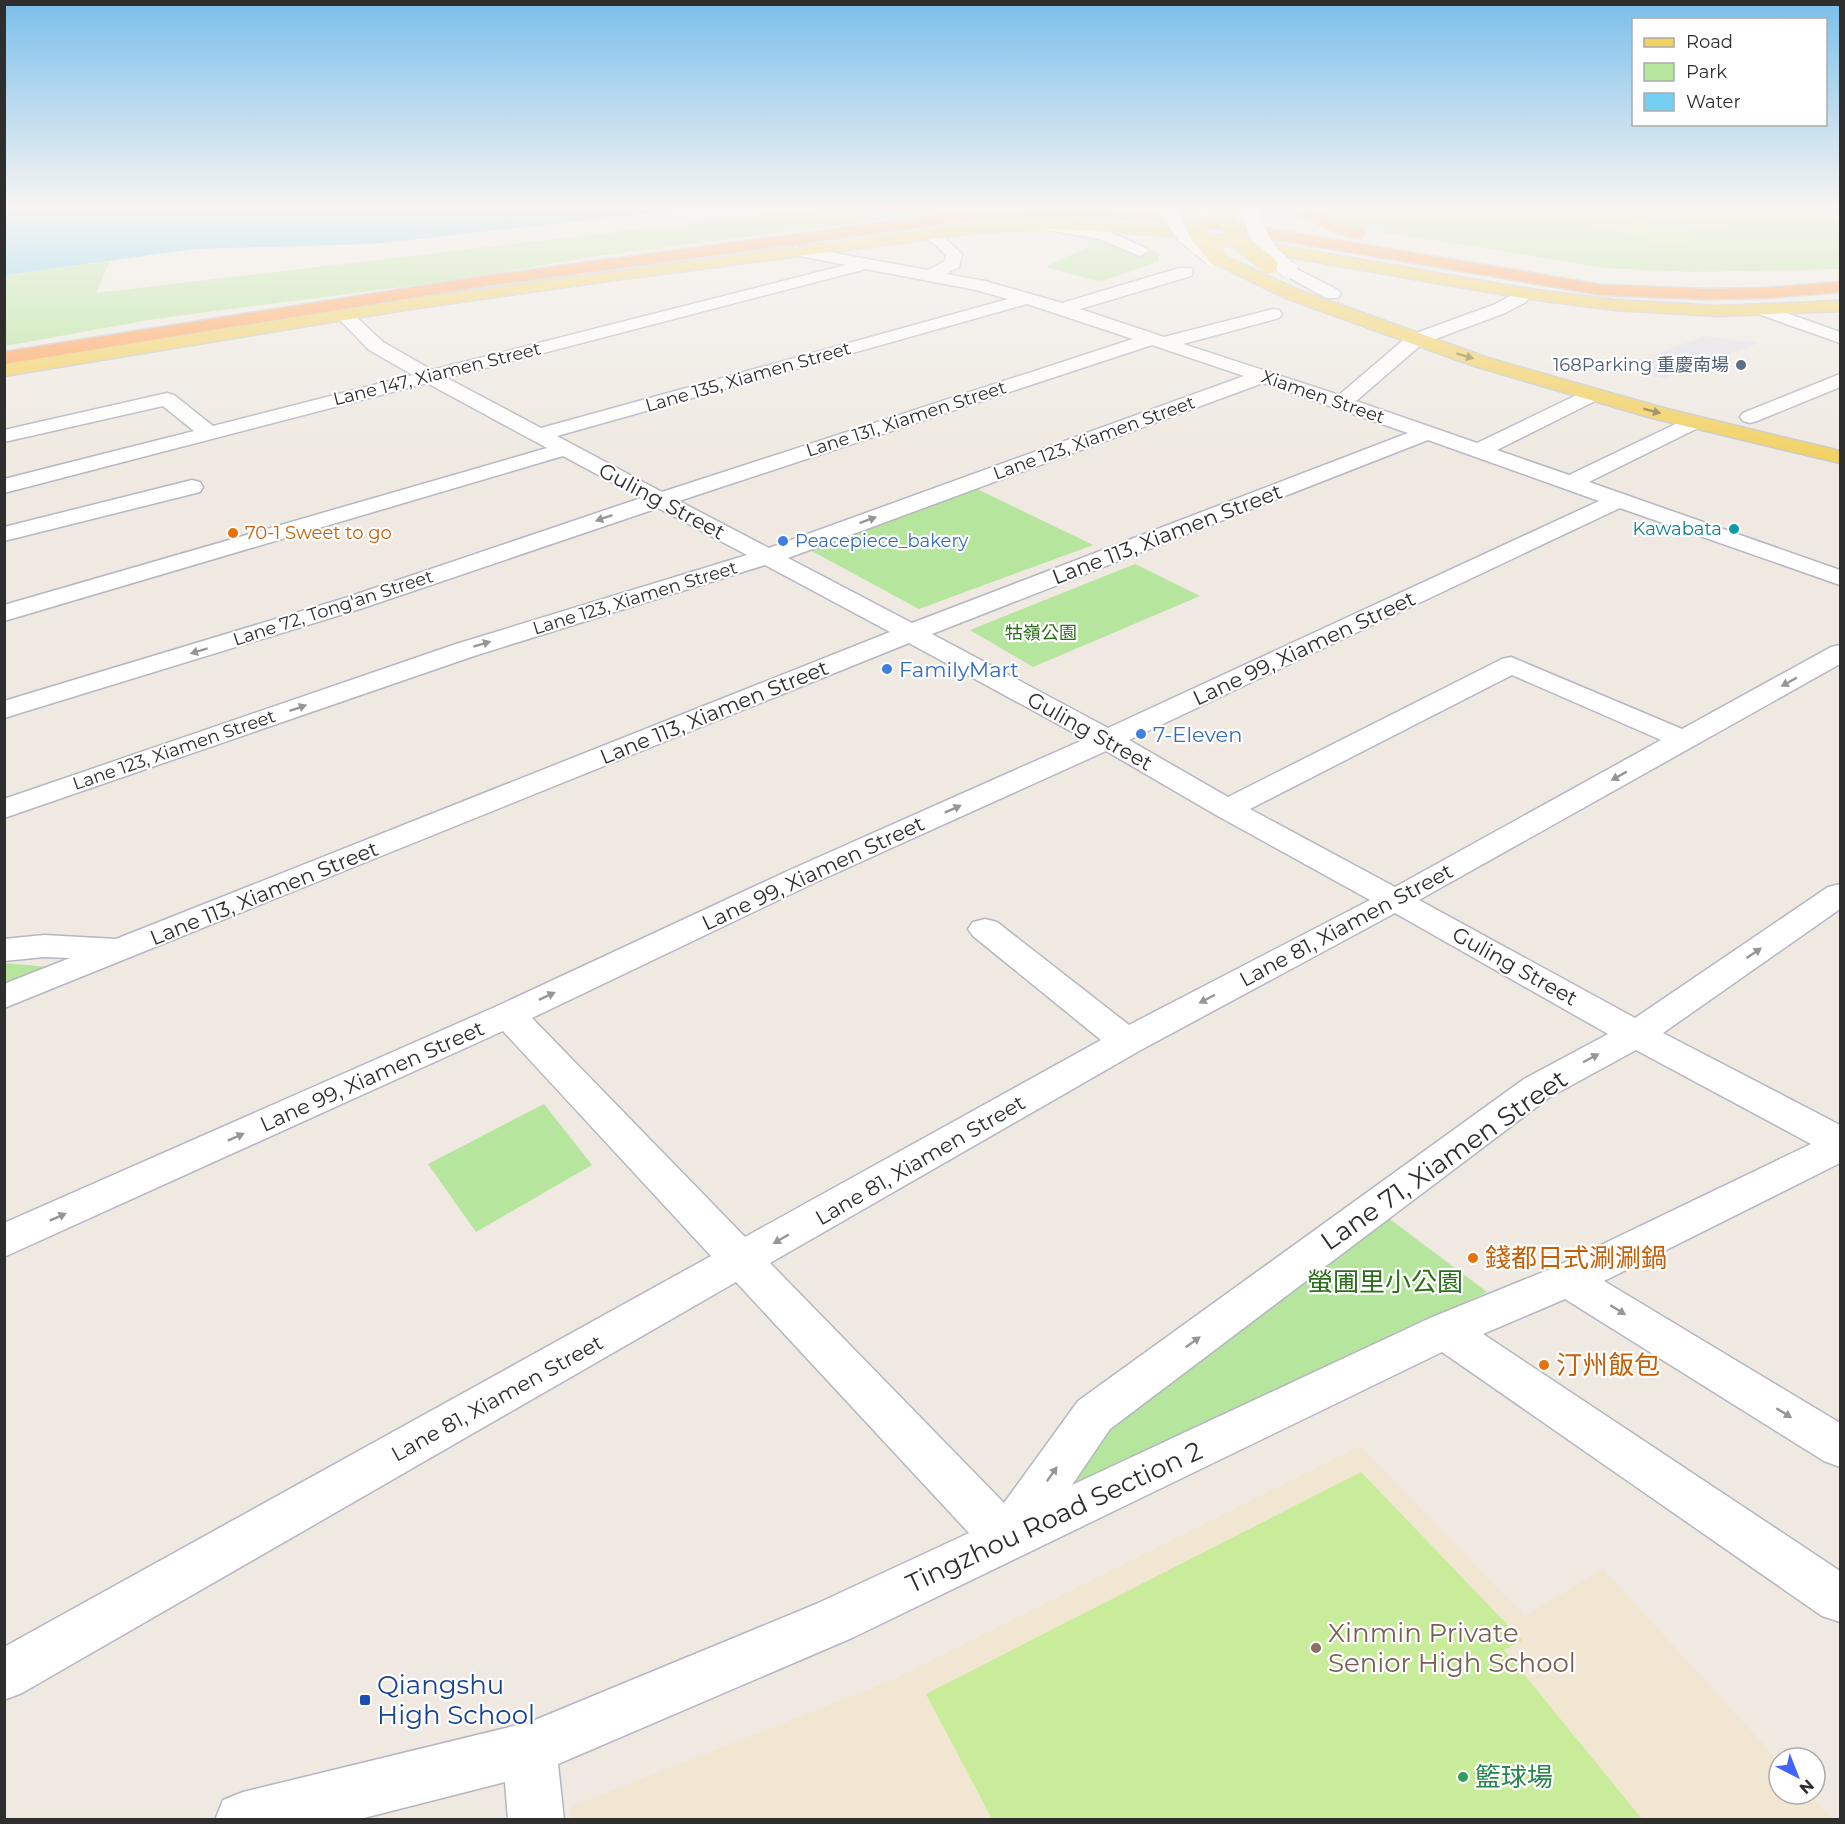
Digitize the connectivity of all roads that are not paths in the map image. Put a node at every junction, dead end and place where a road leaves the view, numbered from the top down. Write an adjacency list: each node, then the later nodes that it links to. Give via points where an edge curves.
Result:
1 (421, 291): 27 (highway)
2 (472, 291): 28 (highway)
3 (501, 291): 22 (main road)
4 (763, 291): 31 (street, Lane 147, Xiamen Street)
5 (1002, 291): 17 (street, Xiamen Street)
6 (1121, 291): 19 (street)
7 (1288, 291): 25 (main road)
8 (1326, 291): 15 (main road, bridge)
9 (1327, 291): 15 (street, bridge)
10 (1513, 291): 14 (main road)
11 (1563, 291): 16 (highway, via 1636,300 1736,303)
12 (1632, 291): 13 (highway)
13 (1785, 291)
14 (1522, 293): 20 (main road, via 1658,308); 23 (street, via 1499,309)
15 (1332, 294): 23 (main road)
16 (1840, 297)
17 (1027, 298): 19 (street, Xiamen Street); 41 (street, Lane 135, Xiamen Street)
18 (1840, 306): 20 (main road)
19 (1062, 309): 26 (street, Xiamen Street)
20 (1764, 310): 24 (street)
21 (1273, 314): 26 (street, Lane 131, Xiamen Street)
22 (344, 315): 30 (main road); 31 (street, Guling Street, via 376,346)
23 (1437, 331): 25 (street); 29 (main road)
24 (1840, 338)
25 (1415, 340): 34 (main road, one-way to 34); 36 (street)
26 (1158, 341): 32 (street, Xiamen Street); 50 (street, Lane 131, Xiamen Street)
27 (4, 358)
28 (4, 364)
29 (1563, 367)
30 (4, 370)
31 (428, 376): 39 (street, Lane 147, Xiamen Street); 41 (street, Guling Street)
32 (1263, 376): 36 (street, Xiamen Street); 53 (street, Lane 123, Xiamen Street, one-way to 32)
33 (1840, 381): 37 (street)
34 (1592, 395): 38 (main road, one-way to 38); 45 (street)
35 (1675, 398): 37 (main road)
36 (1342, 403): 40 (street, Xiamen Street)
37 (1750, 417): 43 (main road)
38 (1695, 422): 46 (main road); 47 (street)
39 (209, 433): 42 (street, via 167,399); 48 (street, Lane 147, Xiamen Street)
40 (1427, 433): 45 (street, Xiamen Street); 56 (street, Lane 113, Xiamen Street)
41 (537, 435): 44 (street, Guling Street)
42 (4, 436)
43 (1840, 440)
44 (565, 449): 50 (street, Guling Street); 55 (street)
45 (1478, 451): 47 (street, Xiamen Street)
46 (1840, 457)
47 (1570, 483): 51 (street, Xiamen Street)
48 (4, 486)
49 (192, 487): 52 (street)
50 (659, 500): 53 (street, Guling Street); 58 (street, Lane 72, Tong'an Street, one-way to 58, via 354,603)
51 (1620, 500): 54 (street, Xiamen Street); 59 (street, Lane 99, Xiamen Street)
52 (4, 534)
53 (767, 557): 56 (street, Guling Street); 61 (street, Lane 123, Xiamen Street, one-way to 53, via 465,650)
54 (1840, 578)
55 (4, 614)
56 (911, 633): 59 (street, Guling Street); 66 (street, Lane 113, Xiamen Street)
57 (1840, 654): 60 (street, Lane 81, Xiamen Street, one-way to 60)
58 (4, 710)
59 (1106, 739): 62 (street, Guling Street); 69 (street, Lane 99, Xiamen Street, one-way to 59)
60 (1684, 740): 62 (street, via 1511,665); 64 (street, Lane 81, Xiamen Street, one-way to 64)
61 (4, 809)
62 (1227, 810): 64 (street, Guling Street)
63 (1840, 894): 70 (street, Lane 71, Xiamen Street, one-way to 63)
64 (1395, 900): 70 (street, Guling Street); 71 (street, Lane 81, Xiamen Street, one-way to 71)
65 (985, 929): 71 (street)
66 (124, 949): 67 (street, via 45,946); 68 (street, Lane 113, Xiamen Street)
67 (4, 950)
68 (4, 997)
69 (508, 1015): 73 (street, Lane 99, Xiamen Street, one-way to 69); 74 (street)
70 (1636, 1034): 72 (street, Guling Street); 78 (street, Lane 71, Xiamen Street, one-way to 70, via 1094,1415 1537,1088)
71 (1126, 1042): 74 (street, Lane 81, Xiamen Street, one-way to 74)
72 (1840, 1144): 75 (street, Tingzhou Road Section 2)
73 (4, 1241)
74 (742, 1261): 78 (street); 80 (street, Lane 81, Xiamen Street)
75 (1568, 1280): 76 (street, Tingzhou Road Section 2); 77 (street, one-way to 77)
76 (1445, 1331): 78 (street, Tingzhou Road Section 2); 79 (street)
77 (1840, 1447)
78 (1007, 1539): 81 (street, Tingzhou Road Section 2, via 834,1622)
79 (1840, 1599)
80 (4, 1675)
81 (530, 1749): 82 (street, Tingzhou Road Section 2); 83 (street)
82 (243, 1820)
83 (536, 1820)

